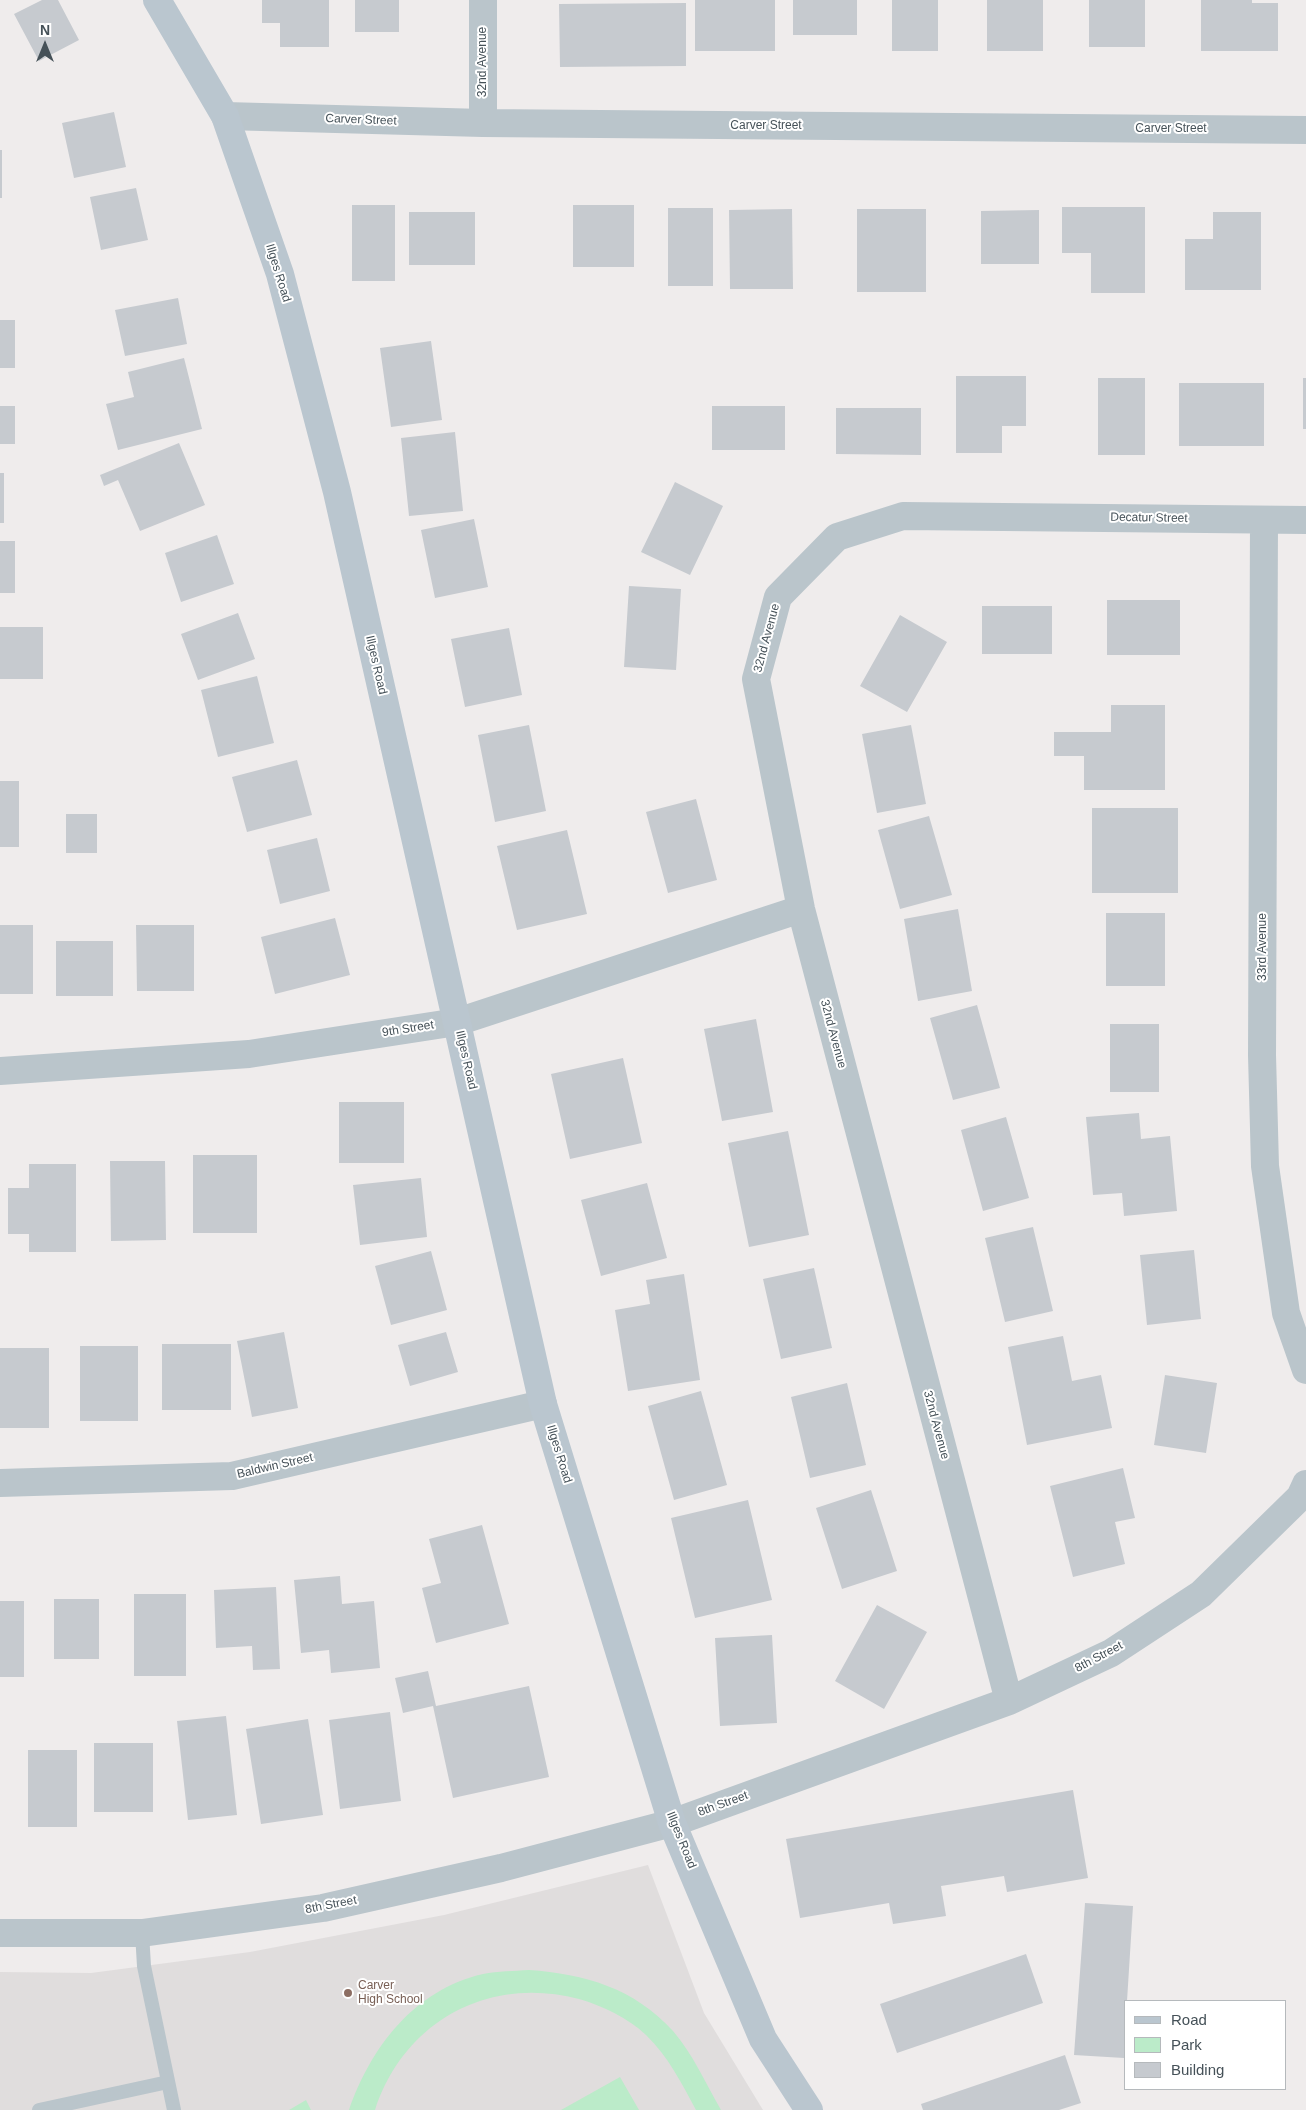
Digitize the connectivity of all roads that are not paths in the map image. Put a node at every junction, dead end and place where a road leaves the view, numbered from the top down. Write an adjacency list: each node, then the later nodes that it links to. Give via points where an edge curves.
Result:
1 (157, 0): 3 (street, Illges Road)
2 (483, 0): 4 (street, 32nd Avenue)
3 (225, 116): 4 (street, Carver Street); 10 (street, Illges Road, via 280,274 337,492)
4 (483, 123): 5 (street, Carver Street)
5 (1306, 130)
6 (992, 516): 7 (street, Decatur Street); 9 (street, 32nd Avenue, via 903,516 837,536 778,597 756,679)
7 (1264, 520): 8 (street, Decatur Street); 12 (street, 33rd Avenue, via 1262,1056 1265,1166 1286,1313)
8 (1306, 520)
9 (800, 909): 10 (street, 9th Street); 16 (street, 32nd Avenue)
10 (457, 1022): 11 (street, 9th Street, via 249,1054); 13 (street, Illges Road)
11 (0, 1071)
12 (1306, 1370)
13 (543, 1404): 14 (street, Baldwin Street, via 232,1476); 17 (street, Illges Road)
14 (0, 1483)
15 (1306, 1484): 16 (street, 8th Street, via 1300,1497 1201,1594 1111,1653)
16 (1009, 1701): 17 (street, 8th Street)
17 (672, 1823): 19 (street, 8th Street, via 501,1868 324,1908); 23 (street, Illges Road, via 763,2039)
18 (0, 1933): 19 (street, 8th Street)
19 (142, 1933): 20 (lane, via 144,1966)
20 (168, 2082): 21 (lane); 22 (lane)
21 (39, 2110)
22 (174, 2110)
23 (810, 2110)

